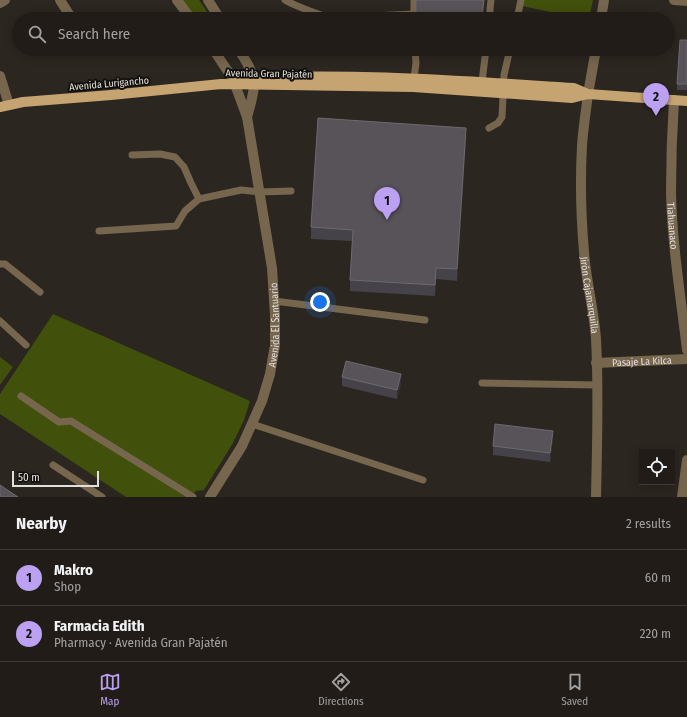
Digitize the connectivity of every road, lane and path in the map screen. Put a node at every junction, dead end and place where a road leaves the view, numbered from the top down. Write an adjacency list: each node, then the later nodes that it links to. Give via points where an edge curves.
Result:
1 (5, 0): 12 (street)
2 (60, 0): 13 (street)
3 (177, 0): 14 (street)
4 (208, 0): 15 (street)
5 (285, 0): 16 (lane)
6 (414, 0): 17 (lane)
7 (491, 0): 18 (lane)
8 (521, 0): 19 (lane)
9 (604, 0): 20 (street)
10 (674, 0): 11 (street)
11 (687, 1)
12 (0, 3)
13 (68, 12)
14 (186, 12)
15 (216, 12)
16 (314, 12)
17 (414, 12)
18 (490, 12)
19 (518, 12)
20 (602, 12)
21 (217, 56): 30 (street, Avenida El Santuario)
22 (243, 56): 29 (street)
23 (416, 56): 28 (lane)
24 (485, 56): 31 (lane)
25 (508, 56): 33 (lane)
26 (595, 56): 34 (street, Jirón Cajamarquilla)
27 (0, 76): 37 (street)
28 (414, 78): 29 (main road, Avenida Gran Pajatén, via 305,76); 31 (main road, Avenida Gran Pajatén)
29 (253, 81): 30 (main road, Avenida Gran Pajatén); 33 (main road, Avenida Gran Pajatén); 38 (street, Avenida El Santuario)
30 (234, 82): 32 (main road, Avenida Gran Pajatén); 38 (street, Avenida El Santuario)
31 (482, 82): 33 (main road, Avenida Gran Pajatén)
32 (221, 84): 37 (main road, Avenida Lurigancho)
33 (503, 88): 34 (main road, Avenida Gran Pajatén, via 572,98); 39 (lane, via 502,117 498,124)
34 (588, 94): 35 (main road, Avenida Gran Pajatén); 53 (street, Jirón Cajamarquilla, via 582,144 581,188 584,253 595,326)
35 (674, 100): 36 (main road, Avenida Gran Pajatén); 51 (street, Tiahuanaco, via 671,192)
36 (687, 101)
37 (5, 106)
38 (247, 117): 41 (street, Avenida El Santuario)
39 (489, 128)
40 (132, 155): 43 (lane, via 160,154 175,157 184,167)
41 (260, 192): 42 (lane); 43 (lane, via 241,190); 47 (street, Avenida El Santuario, via 272,268)
42 (291, 192)
43 (199, 198): 44 (lane, via 185,211 176,226)
44 (99, 231)
45 (0, 264): 46 (lane, via 5,264)
46 (40, 292)
47 (274, 301): 48 (lane); 57 (street, Avenida El Santuario, via 274,345 270,374)
48 (425, 320)
49 (0, 321): 50 (lane)
50 (26, 345)
51 (687, 350)
52 (687, 359): 53 (street, Pasaje La Kilca)
53 (596, 363): 55 (street, Jirón Cajamarquilla)
54 (482, 383): 55 (lane)
55 (598, 385): 64 (street, Jirón Cajamarquilla)
56 (21, 396): 62 (lane, via 59,422 71,421)
57 (252, 424): 60 (lane); 63 (street, Avenida El Santuario, via 242,446)
58 (687, 460): 65 (street)
59 (53, 465): 61 (lane)
60 (423, 480)
61 (102, 497)
62 (193, 497)
63 (210, 497)
64 (596, 497)
65 (682, 497)

